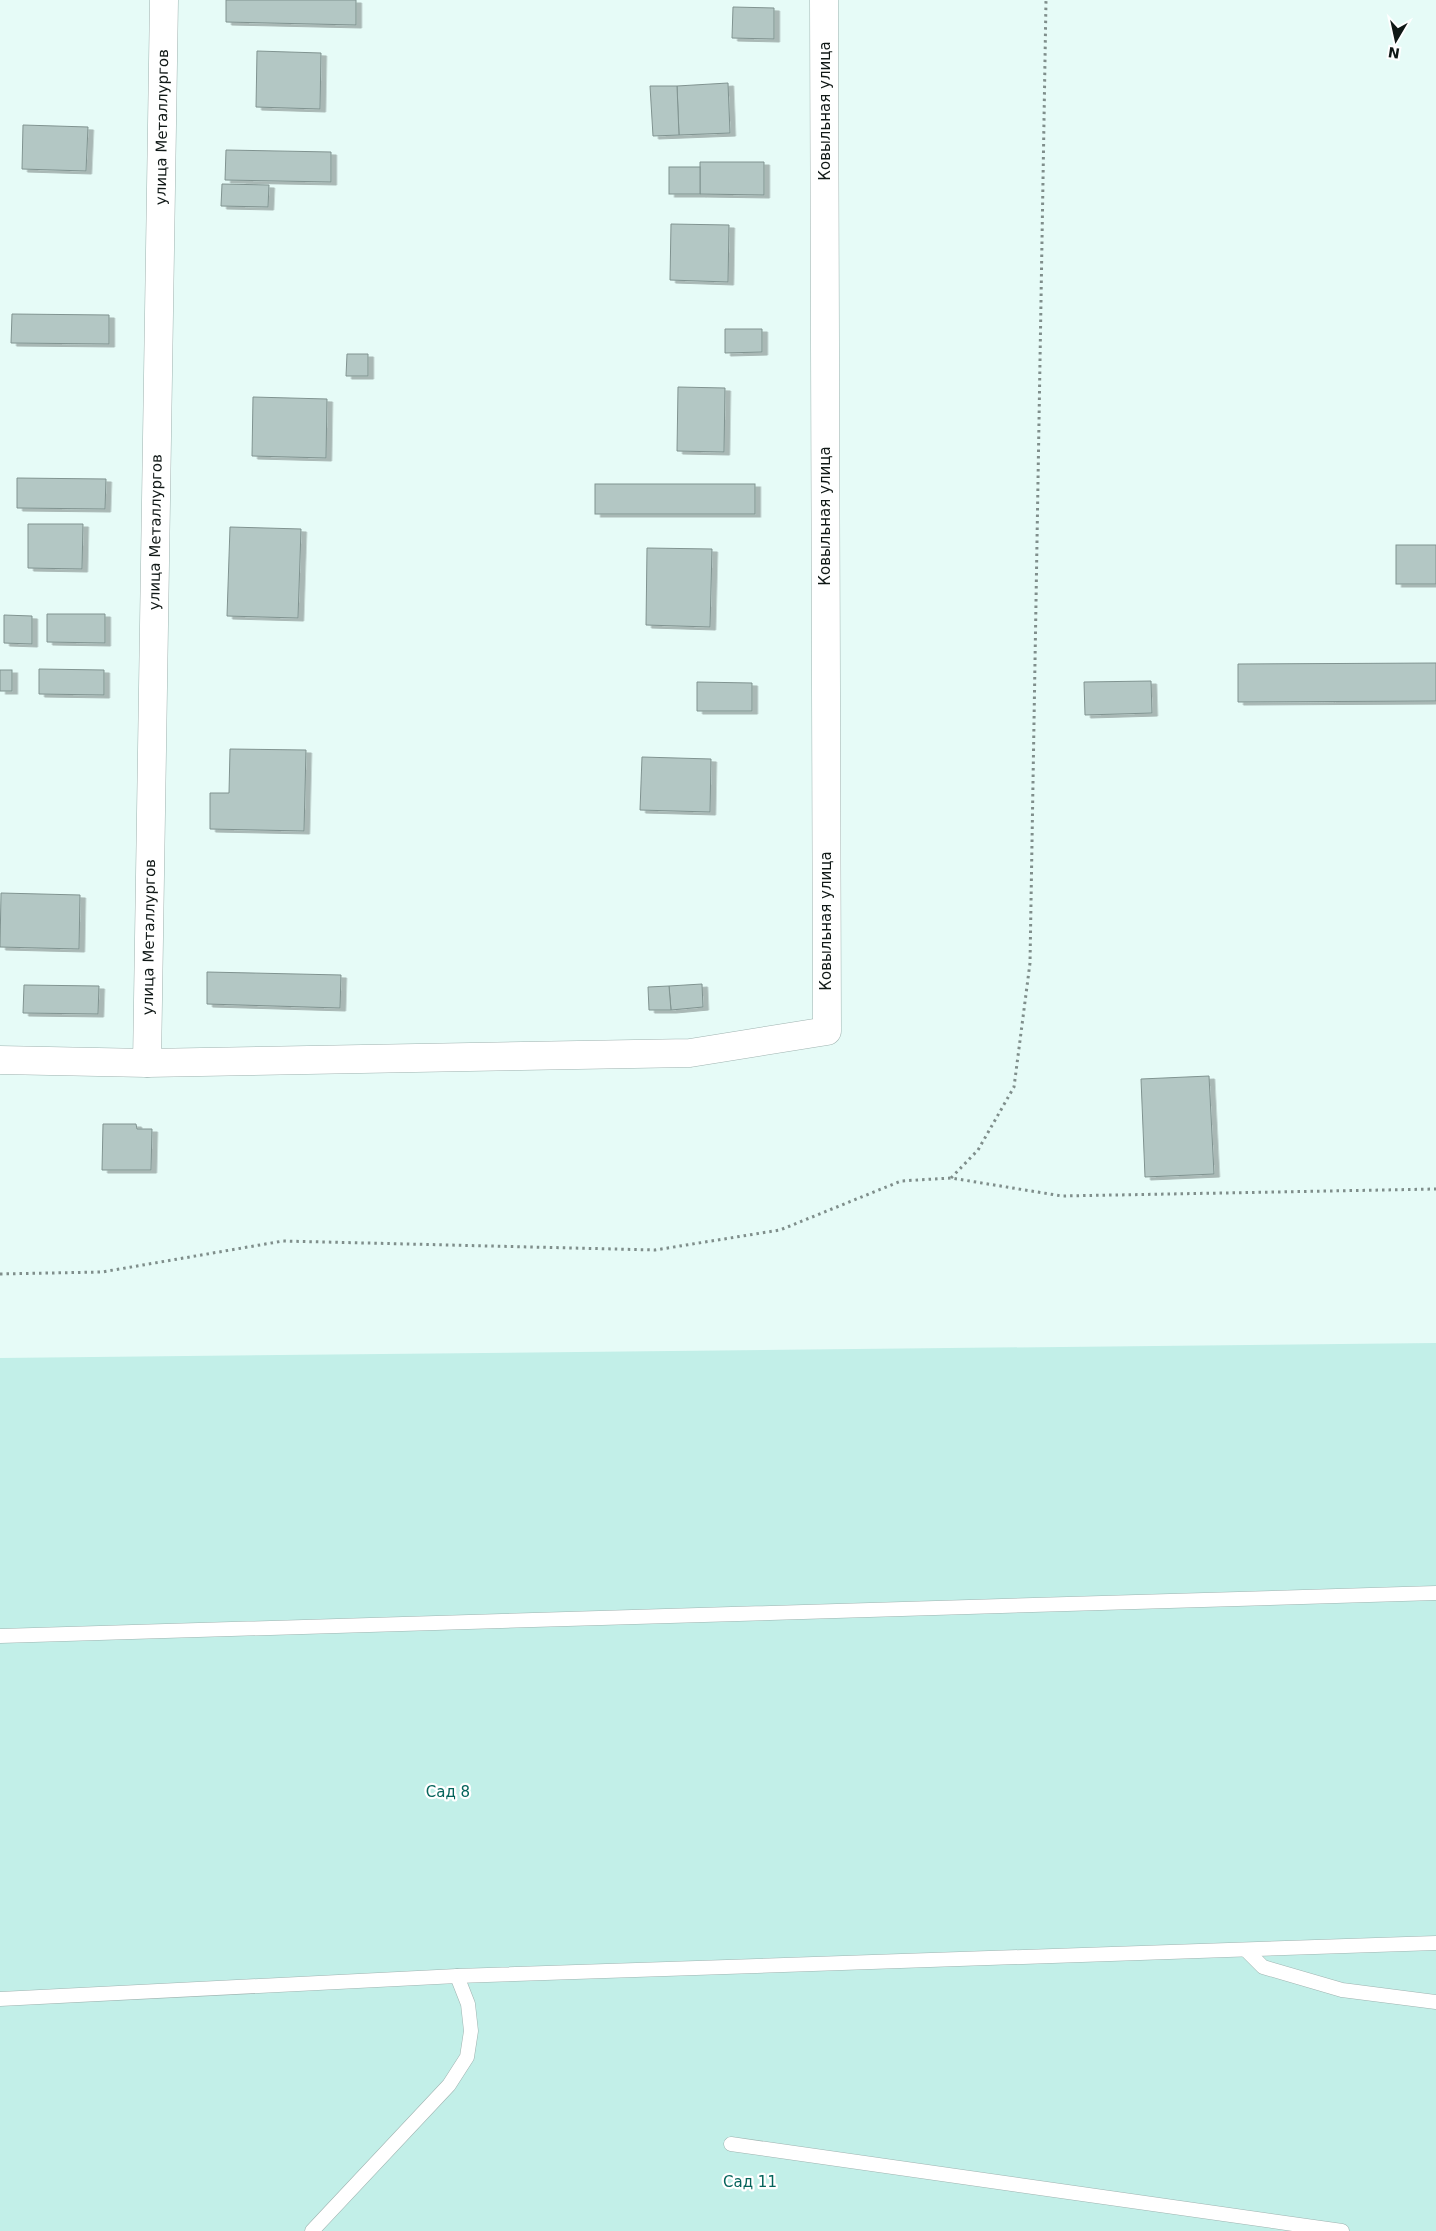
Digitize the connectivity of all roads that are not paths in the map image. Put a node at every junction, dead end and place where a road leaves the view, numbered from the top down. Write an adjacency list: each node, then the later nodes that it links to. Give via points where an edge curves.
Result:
1 (164, 0): 4 (street, улица Металлургов)
2 (824, 0): 4 (street, Ковыльная улица, via 827,1031 690,1053)
3 (0, 1060): 4 (street)
4 (147, 1063)
5 (1436, 1594): 6 (lane)
6 (0, 1636)
7 (1436, 1943): 8 (lane)
8 (1247, 1951): 9 (lane); 11 (lane, via 1263,1967 1333,1987)
9 (457, 1976): 10 (lane); 13 (lane, via 468,2004 471,2031 467,2056 449,2085)
10 (0, 1999)
11 (1436, 2002)
12 (731, 2144): 14 (lane)
13 (312, 2231)
14 (1342, 2231)

